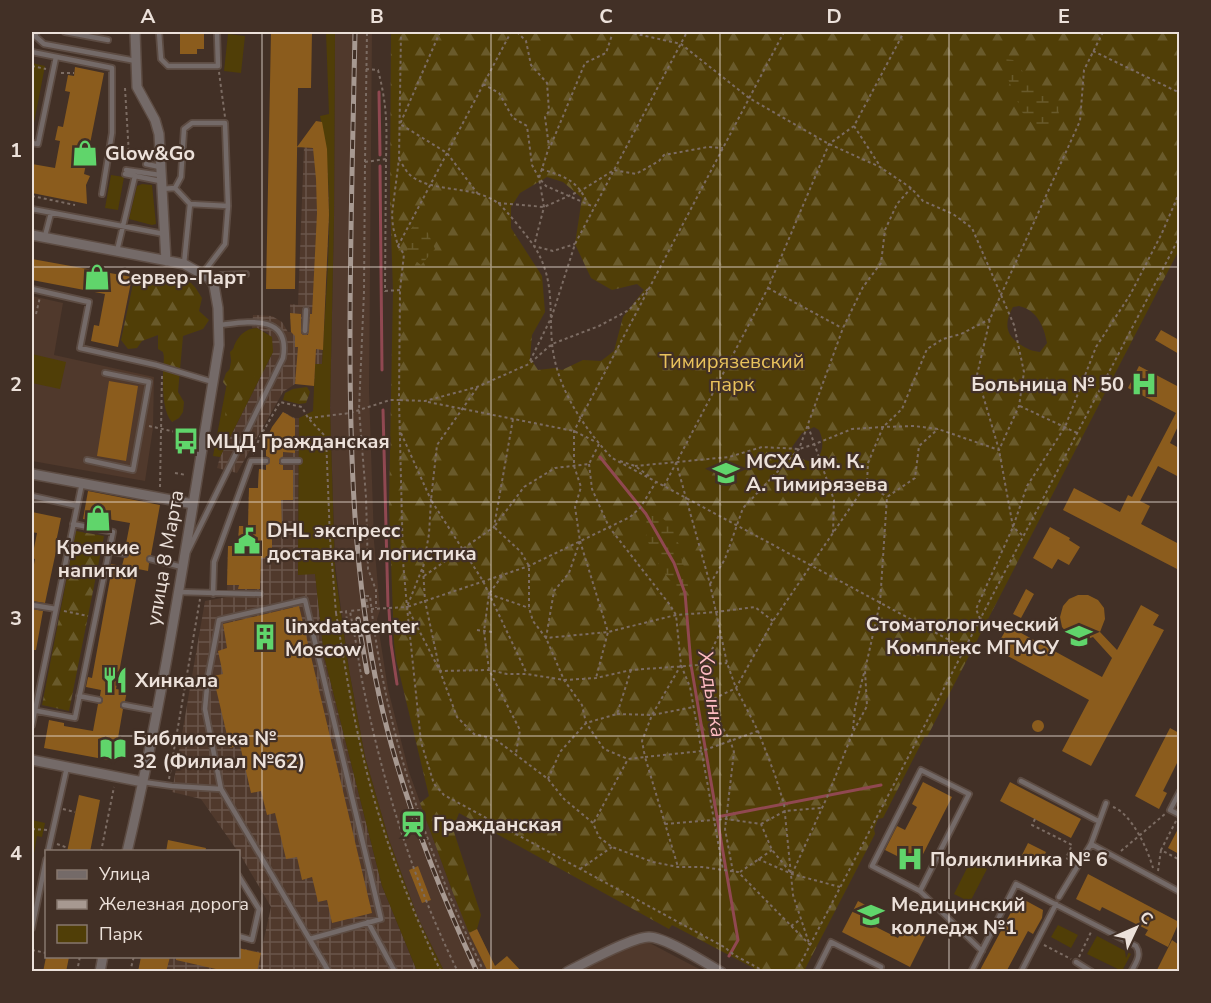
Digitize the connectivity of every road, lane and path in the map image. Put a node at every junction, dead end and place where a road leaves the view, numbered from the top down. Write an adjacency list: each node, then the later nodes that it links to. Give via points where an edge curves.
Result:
1 (37, 32): 18 (lane, via 35,36)
2 (65, 32): 17 (lane)
3 (135, 32): 23 (street)
4 (159, 32): 24 (lane, via 161,59 168,66)
5 (218, 32): 24 (lane)
6 (367, 32): 25 (path)
7 (401, 32): 33 (path)
8 (511, 32): 28 (path)
9 (517, 32): 37 (path, via 526,40 531,65 547,83 549,111 545,117)
10 (613, 32): 37 (path, via 606,53 585,63)
11 (628, 32): 19 (path)
12 (687, 32): 19 (path)
13 (784, 32): 31 (path)
14 (904, 32): 34 (path)
15 (1102, 32): 20 (path)
16 (439, 33): 33 (path)
17 (108, 40)
18 (44, 44): 21 (lane); 23 (lane)
19 (681, 44): 31 (path); 47 (path)
20 (1093, 51): 30 (path); 88 (path, via 1084,70 1080,121)
21 (34, 52): 22 (lane)
22 (56, 57): 35 (lane, via 38,144); 57 (lane, via 112,68 112,133)
23 (136, 61): 49 (street, via 137,87 159,134)
24 (218, 66): 32 (path)
25 (366, 69): 41 (path, via 378,70 386,101); 43 (path)
26 (74, 73): 27 (path)
27 (65, 74)
28 (483, 84): 39 (path); 50 (path, via 499,93 513,117 527,126 532,165)
29 (125, 88): 40 (path, via 129,155)
30 (1179, 93)
31 (749, 98): 36 (path); 38 (path)
32 (225, 123): 52 (lane, via 192,123 184,129 181,177); 64 (lane)
33 (400, 124): 39 (path); 42 (path)
34 (854, 126): 36 (path); 45 (path)
35 (32, 143)
36 (830, 144): 45 (path); 84 (path)
37 (549, 147): 46 (path)
38 (723, 148): 47 (path, via 664,155 636,174); 83 (path)
39 (447, 153): 51 (path); 56 (path)
40 (153, 159)
41 (386, 159): 43 (path); 86 (path, via 385,291)
42 (399, 159): 51 (path, via 409,174); 75 (path, via 392,214)
43 (365, 162): 105 (path)
44 (146, 164): 49 (lane)
45 (880, 167): 53 (path)
46 (541, 169): 50 (path); 54 (path, via 566,177)
47 (614, 170): 54 (path); 66 (path)
48 (135, 176): 49 (lane); 49 (lane, via 125,172); 69 (lane)
49 (161, 178): 52 (lane); 70 (street)
50 (539, 178): 58 (path, via 546,186); 65 (path)
51 (431, 184): 56 (path); 75 (path)
52 (175, 188): 62 (lane)
53 (911, 188): 88 (path, via 923,201 953,214 972,228); 94 (path, via 897,204 885,230 881,263 863,287)
54 (582, 190): 58 (path); 61 (path)
55 (1179, 192): 112 (path, via 1130,295 1096,347)
56 (478, 194): 60 (path)
57 (102, 195)
58 (571, 195): 61 (path); 65 (path)
59 (32, 196): 63 (path)
60 (498, 203): 65 (path); 76 (path)
61 (587, 203): 66 (path)
62 (190, 204): 64 (lane); 79 (lane)
63 (75, 205)
64 (228, 206): 80 (lane, via 225,244)
65 (544, 207): 76 (path)
66 (594, 207): 74 (path)
67 (32, 209): 68 (lane)
68 (51, 213): 69 (lane); 73 (lane)
69 (122, 227): 70 (lane); 77 (lane)
70 (164, 234): 78 (street)
71 (32, 235): 73 (street)
72 (1179, 236): 119 (path)
73 (45, 237): 77 (street)
74 (575, 244): 76 (path, via 553,250); 91 (path)
75 (398, 246): 86 (path, via 404,254)
76 (534, 246): 91 (path, via 546,271)
77 (117, 252): 78 (street)
78 (166, 261): 79 (street)
79 (184, 264): 80 (street)
80 (202, 273): 82 (street)
81 (246, 274): 82 (lane, via 221,275)
82 (214, 285): 93 (street, улица 8 Марта)
83 (650, 287): 96 (path, via 629,309 599,326); 108 (path)
84 (768, 288): 94 (path); 130 (path)
85 (32, 289): 87 (lane)
86 (400, 290): 102 (path)
87 (41, 291): 90 (path); 98 (lane, via 88,302 80,348)
88 (1000, 295): 92 (path); 104 (path, via 1014,325 1024,372)
89 (306, 310): 95 (lane)
90 (36, 314)
91 (552, 316): 96 (path); 97 (path)
92 (990, 319): 111 (path, via 927,349 903,409); 123 (path, via 977,375)
93 (219, 325): 100 (street, улица 8 Марта); 160 (lane, via 264,322 276,329 285,346 284,358)
94 (843, 328): 110 (path)
95 (305, 331)
96 (552, 344): 97 (path); 108 (path, via 561,385)
97 (529, 364): 101 (path)
98 (162, 367): 100 (lane); 114 (path)
99 (105, 373): 125 (lane, via 149,382 133,470)
100 (213, 382): 146 (street, улица 8 Марта)
101 (477, 387): 103 (path); 106 (path)
102 (399, 400): 103 (path); 105 (path); 116 (path)
103 (425, 401): 106 (path)
104 (1019, 405): 112 (path); 123 (path)
105 (360, 409): 107 (path); 177 (path, via 368,569 376,590)
106 (462, 410): 109 (path); 145 (path, via 437,445)
107 (308, 418): 126 (path, via 302,407 280,402); 182 (path, via 326,437)
108 (580, 418): 117 (path); 120 (path)
109 (513, 419): 117 (path); 151 (path)
110 (808, 426): 121 (path); 122 (path)
111 (883, 427): 115 (path); 121 (path, via 852,429); 139 (path, via 868,463)
112 (1065, 427): 119 (path); 150 (path, via 1027,486)
113 (153, 428): 114 (path)
114 (161, 429): 118 (path); 141 (path)
115 (938, 429): 123 (path); 143 (path, via 919,446 915,478)
116 (400, 431): 145 (path); 176 (path)
117 (574, 431): 120 (path); 132 (path)
118 (180, 433)
119 (1077, 433): 154 (path)
120 (599, 444): 124 (path); 131 (path)
121 (815, 444): 122 (path); 153 (path, via 834,500)
122 (799, 449): 130 (path, via 762,447 729,457); 149 (path, via 743,508)
123 (999, 450): 150 (path)
124 (612, 458): 133 (path); 137 (path)
125 (87, 460)
126 (251, 461): 127 (lane); 170 (lane, via 214,562)
127 (266, 461)
128 (283, 461): 129 (lane)
129 (299, 461)
130 (676, 462): 133 (path); 140 (path); 144 (path)
131 (589, 464): 132 (path); 152 (path, via 592,489)
132 (574, 466): 151 (path, via 555,468 524,487); 155 (path, via 581,487 574,507)
133 (635, 466): 137 (path)
134 (175, 473): 136 (path)
135 (32, 474): 138 (street)
136 (186, 475)
137 (656, 482): 140 (path); 152 (path, via 640,508)
138 (82, 483): 146 (street); 147 (lane)
139 (867, 483): 143 (path); 153 (path)
140 (664, 486): 144 (path)
141 (160, 487)
142 (32, 496): 147 (lane)
143 (887, 497): 174 (path)
144 (688, 499): 149 (path); 167 (path)
145 (431, 500): 156 (path); 163 (path)
146 (193, 504): 160 (street, улица 8 Марта)
147 (77, 506): 148 (lane)
148 (73, 524): 157 (lane, via 113,532); 179 (lane)
149 (738, 526): 162 (path); 167 (path)
150 (1013, 526): 154 (path); 185 (path, via 976,609)
151 (494, 527): 156 (path); 161 (path)
152 (609, 527): 155 (path); 183 (path)
153 (834, 533): 162 (path)
154 (1023, 536): 185 (path)
155 (580, 541): 161 (path); 192 (path); 193 (path, via 568,573 554,591)
156 (462, 549): 165 (path); 166 (path)
157 (109, 551): 158 (lane); 184 (lane)
158 (124, 554)
159 (150, 560): 160 (lane)
160 (183, 563): 168 (street, улица 8 Марта)
161 (529, 566): 164 (path); 178 (path)
162 (811, 566): 174 (path); 186 (path)
163 (423, 568): 165 (path); 176 (path)
164 (502, 575): 166 (path); 172 (path)
165 (424, 576): 173 (path)
166 (483, 581): 172 (path); 173 (path)
167 (710, 584): 181 (path)
168 (178, 592): 169 (lane); 212 (street, улица 8 Марта)
169 (201, 594): 170 (lane); 230 (path)
170 (213, 594): 171 (lane)
171 (260, 594)
172 (489, 594): 178 (path); 189 (path); 202 (path)
173 (425, 601): 176 (path); 201 (path)
174 (880, 603): 194 (path); 200 (path)
175 (32, 605): 179 (lane)
176 (407, 607): 177 (path); 201 (path); 265 (path, via 421,742 434,784 444,795)
177 (376, 608): 180 (path)
178 (529, 608): 193 (path)
179 (56, 609): 184 (path); 211 (lane)
180 (371, 609): 187 (path, via 370,596 366,596 368,609 350,611); 292 (path, via 385,692 406,775 449,896)
181 (716, 612): 183 (path); 186 (path, via 755,607); 191 (path)
182 (336, 613): 187 (path, via 346,611 347,623); 290 (path, via 362,754 387,841)
183 (676, 615): 192 (path); 196 (path)
184 (95, 618): 206 (lane)
185 (980, 619): 194 (path)
186 (772, 621): 205 (path)
187 (352, 622): 291 (path, via 380,755 414,873)
188 (477, 630): 189 (path)
189 (484, 631): 190 (path); 198 (path)
190 (492, 632)
191 (721, 632): 195 (path); 197 (path)
192 (608, 633): 193 (path); 203 (path)
193 (546, 638): 204 (path)
194 (964, 648): 272 (path)
195 (728, 663): 197 (path); 205 (path)
196 (681, 665): 197 (path); 199 (path); 210 (path); 214 (path)
197 (705, 665): 208 (path)
198 (489, 670): 201 (path); 202 (path); 221 (path, via 520,730)
199 (631, 670): 203 (path); 213 (path)
200 (865, 670): 218 (path); 218 (path, via 867,706)
201 (440, 671): 221 (path, via 457,717 474,734 495,739)
202 (527, 674): 204 (path)
203 (596, 678): 204 (path)
204 (564, 680): 215 (path, via 582,705)
205 (736, 688): 208 (path); 217 (path)
206 (79, 696): 207 (lane); 211 (lane, via 75,718)
207 (99, 700)
208 (706, 702): 219 (path)
209 (124, 705): 212 (lane)
210 (694, 707): 214 (path); 220 (path)
211 (33, 710): 216 (lane)
212 (156, 711): 228 (street, улица 8 Марта)
213 (616, 714): 214 (path); 215 (path)
214 (652, 715): 222 (path, via 642,741)
215 (586, 723): 223 (path, via 604,749); 226 (path, via 560,752)
216 (32, 725)
217 (758, 731): 219 (path); 237 (path)
218 (853, 732): 235 (path)
219 (729, 740): 220 (path); 240 (path, via 734,752)
220 (702, 751): 222 (path); 242 (path)
221 (516, 753): 226 (path)
222 (645, 757): 223 (path); 245 (path)
223 (628, 759): 244 (path)
224 (32, 760): 225 (street)
225 (67, 767): 228 (street); 234 (lane)
226 (548, 779): 244 (path, via 564,799)
227 (1021, 781): 243 (lane)
228 (143, 782): 230 (lane); 256 (street, улица 8 Марта)
229 (115, 785): 255 (path)
230 (168, 785): 231 (lane)
231 (221, 789): 278 (lane, via 205,710 219,620 305,600 381,918); 283 (lane)
232 (1179, 791): 236 (lane)
233 (1105, 803): 243 (lane); 249 (path, via 1123,812)
234 (58, 808): 238 (path); 248 (lane)
235 (822, 808): 237 (path); 269 (path)
236 (1170, 810): 239 (lane); 249 (path)
237 (785, 811): 246 (path); 269 (path)
238 (75, 812)
239 (1179, 815): 258 (path)
240 (726, 819): 242 (path); 246 (path); 267 (path)
241 (1035, 819): 261 (path, via 1032,825 1072,845 1066,858)
242 (714, 820): 245 (path); 266 (path)
243 (1098, 822): 251 (lane)
244 (593, 823): 252 (path, via 599,837)
245 (665, 824): 264 (path)
246 (761, 824): 257 (path)
247 (32, 829): 248 (path)
248 (53, 831): 250 (lane)
249 (1139, 836): 259 (path); 271 (path)
250 (50, 842): 253 (path); 254 (lane)
251 (1091, 844): 259 (lane); 275 (lane)
252 (612, 847): 264 (path); 265 (path)
253 (68, 848)
254 (48, 850)
255 (101, 850)
256 (127, 850)
257 (772, 850): 260 (path); 269 (path)
258 (1161, 850): 262 (path); 271 (path)
259 (1115, 857): 271 (lane)
260 (758, 859): 268 (path); 269 (path)
261 (1070, 860)
262 (1179, 860)
263 (45, 865): 281 (lane)
264 (678, 867): 266 (path)
265 (580, 869): 295 (path)
266 (723, 870): 267 (path)
267 (733, 872): 268 (path)
268 (738, 872): 280 (path)
269 (792, 874): 272 (path); 277 (path, via 793,895)
270 (240, 878): 282 (lane, via 259,909 252,940)
271 (1157, 879): 274 (lane)
272 (840, 887): 285 (path)
273 (920, 891): 273 (lane, via 872,866 921,770 969,794); 286 (lane)
274 (1179, 892)
275 (1059, 897)
276 (1056, 904): 279 (lane); 284 (lane); 286 (lane, via 1016,885)
277 (801, 919): 280 (path); 285 (path)
278 (368, 922): 283 (lane); 289 (lane)
279 (1095, 924): 287 (path); 302 (lane, via 1136,946 1138,957)
280 (791, 926): 285 (path)
281 (32, 928)
282 (240, 937)
283 (310, 939): 288 (lane)
284 (1037, 941): 287 (path); 300 (lane)
285 (810, 945): 296 (path)
286 (982, 951): 299 (lane)
287 (1076, 962): 301 (lane)
288 (329, 972)
289 (395, 972)
290 (441, 972)
291 (458, 972)
292 (484, 972)
293 (567, 972): 294 (street, via 650,937 667,942)
294 (721, 972)
295 (764, 972)
296 (796, 972)
297 (816, 972): 298 (lane, via 831,942 881,968)
298 (879, 972)
299 (971, 972)
300 (1021, 972)
301 (1092, 972)
302 (1131, 972)

